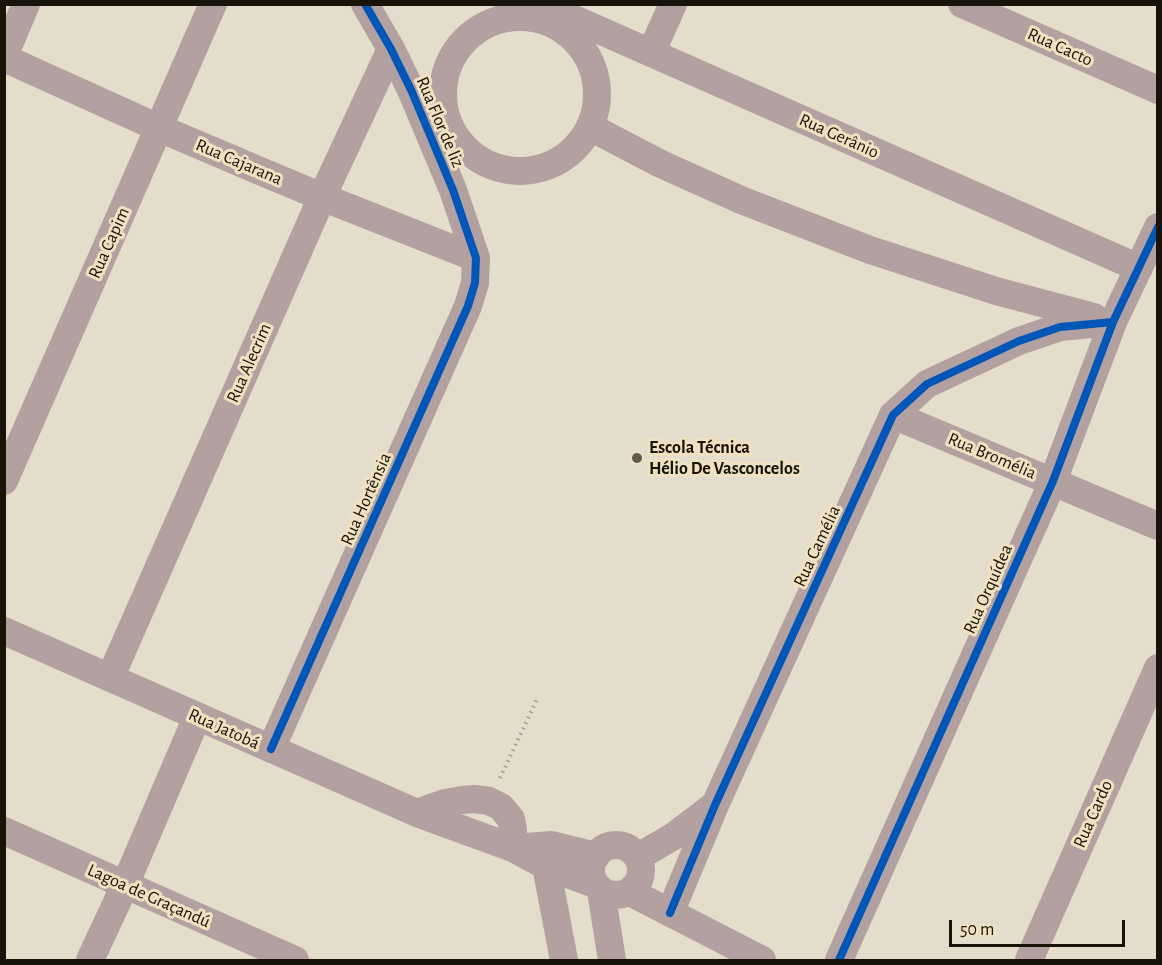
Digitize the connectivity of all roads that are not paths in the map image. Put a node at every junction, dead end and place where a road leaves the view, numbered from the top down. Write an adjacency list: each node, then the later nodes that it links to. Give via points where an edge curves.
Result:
1 (213, 4): 12 (street, Rua Capim)
2 (365, 4): 8 (street, Rua Flor de liz)
3 (540, 4): 7 (street, Rua Gerânio)
4 (673, 4): 9 (street)
5 (962, 4): 11 (street, Rua Cacto)
6 (24, 5): 10 (street)
7 (563, 22): 9 (street, Rua Gerânio); 13 (street, via 591,61 598,82); 14 (street, via 518,16 496,20 476,30 448,65 443,87)
8 (391, 49): 14 (street, Rua Flor de liz, via 412,92); 15 (street, Rua Alecrim)
9 (651, 52): 18 (street, Rua Gerânio)
10 (4, 57): 12 (street, Rua Cajarana)
11 (1158, 90)
12 (159, 128): 15 (street, Rua Cajarana); 21 (street, Rua Capim)
13 (590, 128): 14 (street, via 562,159 543,168 521,171 481,160); 19 (street, via 741,200 870,250 996,291)
14 (442, 134): 17 (street, Rua Flor de liz, via 453,189)
15 (322, 197): 17 (street, Rua Cajarana); 26 (street, Rua Alecrim)
16 (1158, 227): 18 (street, Rua Orquídea)
17 (476, 258): 28 (street, Rua Hortênsia, via 475,283 468,306)
18 (1138, 268): 19 (street, Rua Orquídea)
19 (1113, 322): 20 (street, Rua Camélia, via 1060,327 1019,340 927,384); 22 (street, Rua Orquídea)
20 (893, 415): 22 (street, Rua Bromélia); 29 (street, Rua Camélia)
21 (4, 481)
22 (1053, 481): 23 (street, Rua Bromélia); 45 (street, Rua Orquídea)
23 (1158, 526)
24 (4, 632): 26 (street, Rua Jatobá)
25 (1158, 668): 46 (street, Rua Cardo)
26 (110, 678): 27 (street, Rua Jatobá)
27 (197, 717): 28 (street, Rua Jatobá); 37 (street)
28 (271, 749): 30 (street, Rua Jatobá)
29 (715, 805): 32 (street, Rua Camélia); 36 (street, Rua Camélia)
30 (417, 813): 33 (street, Rua Jatobá); 33 (street, via 462,800 489,801 511,819)
31 (4, 831): 37 (street, Lagoa de Graçandú)
32 (704, 834): 36 (street); 38 (street, Rua Camélia)
33 (513, 848): 34 (street, Rua Jatobá, via 552,845); 35 (street, Rua Jatobá)
34 (596, 856): 36 (street, via 591,874); 36 (street, via 612,846 631,850)
35 (546, 866): 36 (street, Rua Jatobá); 41 (street)
36 (621, 882): 38 (street, Rua Jatobá); 42 (street); 43 (street)
37 (125, 885): 39 (street); 40 (street, Lagoa de Graçandú)
38 (670, 913): 44 (street, Rua Jatobá)
39 (90, 960)
40 (295, 960)
41 (564, 960)
42 (612, 960)
43 (632, 960)
44 (762, 960)
45 (839, 960)
46 (1029, 960)

